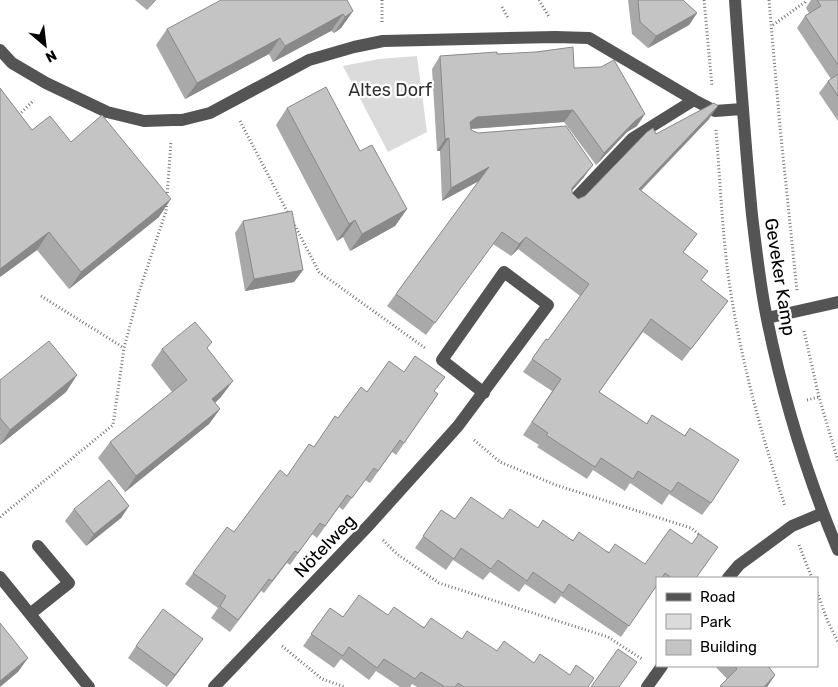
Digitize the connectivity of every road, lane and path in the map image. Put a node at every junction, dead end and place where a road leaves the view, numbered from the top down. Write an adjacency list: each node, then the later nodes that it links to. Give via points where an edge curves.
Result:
1 (704, 0): 11 (path)
2 (735, 0): 10 (street, Geveker Kamp)
3 (770, 0): 5 (path)
4 (805, 0): 5 (path)
5 (772, 26): 19 (path)
6 (0, 50): 7 (street, via 12,63)
7 (46, 83): 12 (street, via 107,112 144,121); 13 (path, via 37,97)
8 (694, 100): 9 (street, via 589,38 555,37 383,41 309,60); 11 (street); 14 (street, via 633,138 591,174)
9 (230, 103): 12 (street, via 210,113); 15 (path)
10 (742, 109): 11 (street); 20 (street, Geveker Kamp)
11 (715, 111)
12 (173, 120): 21 (path, via 166,212)
13 (12, 121)
14 (571, 202)
15 (305, 246): 16 (path); 22 (path, via 319,272)
16 (297, 250)
17 (41, 296): 21 (path)
18 (838, 302): 19 (street)
19 (800, 311): 20 (street); 25 (path, via 819,397)
20 (767, 318): 26 (street, Geveker Kamp, via 799,443)
21 (124, 348): 27 (path, via 113,425)
22 (442, 360): 23 (street); 23 (street, Nötelweg, via 504,272 548,304)
23 (484, 393): 24 (street, Nötelweg)
24 (458, 426): 28 (street, Nötelweg); 29 (path, via 500,462 556,485 691,528)
25 (838, 461)
26 (823, 513): 31 (street, Geveker Kamp); 33 (street, via 792,526 739,565)
27 (0, 517)
28 (369, 525): 36 (street, Nötelweg); 38 (path, via 396,554 439,583 608,637)
29 (704, 539)
30 (38, 546): 35 (street, via 69,583)
31 (838, 550)
32 (0, 577): 35 (street)
33 (729, 577)
34 (818, 595): 37 (path)
35 (30, 614): 40 (street)
36 (266, 632): 41 (street, Nötelweg); 42 (path, via 322,679)
37 (838, 642)
38 (656, 665)
39 (661, 668): 43 (street)
40 (88, 687)
41 (214, 687)
42 (345, 687)
43 (647, 687)

